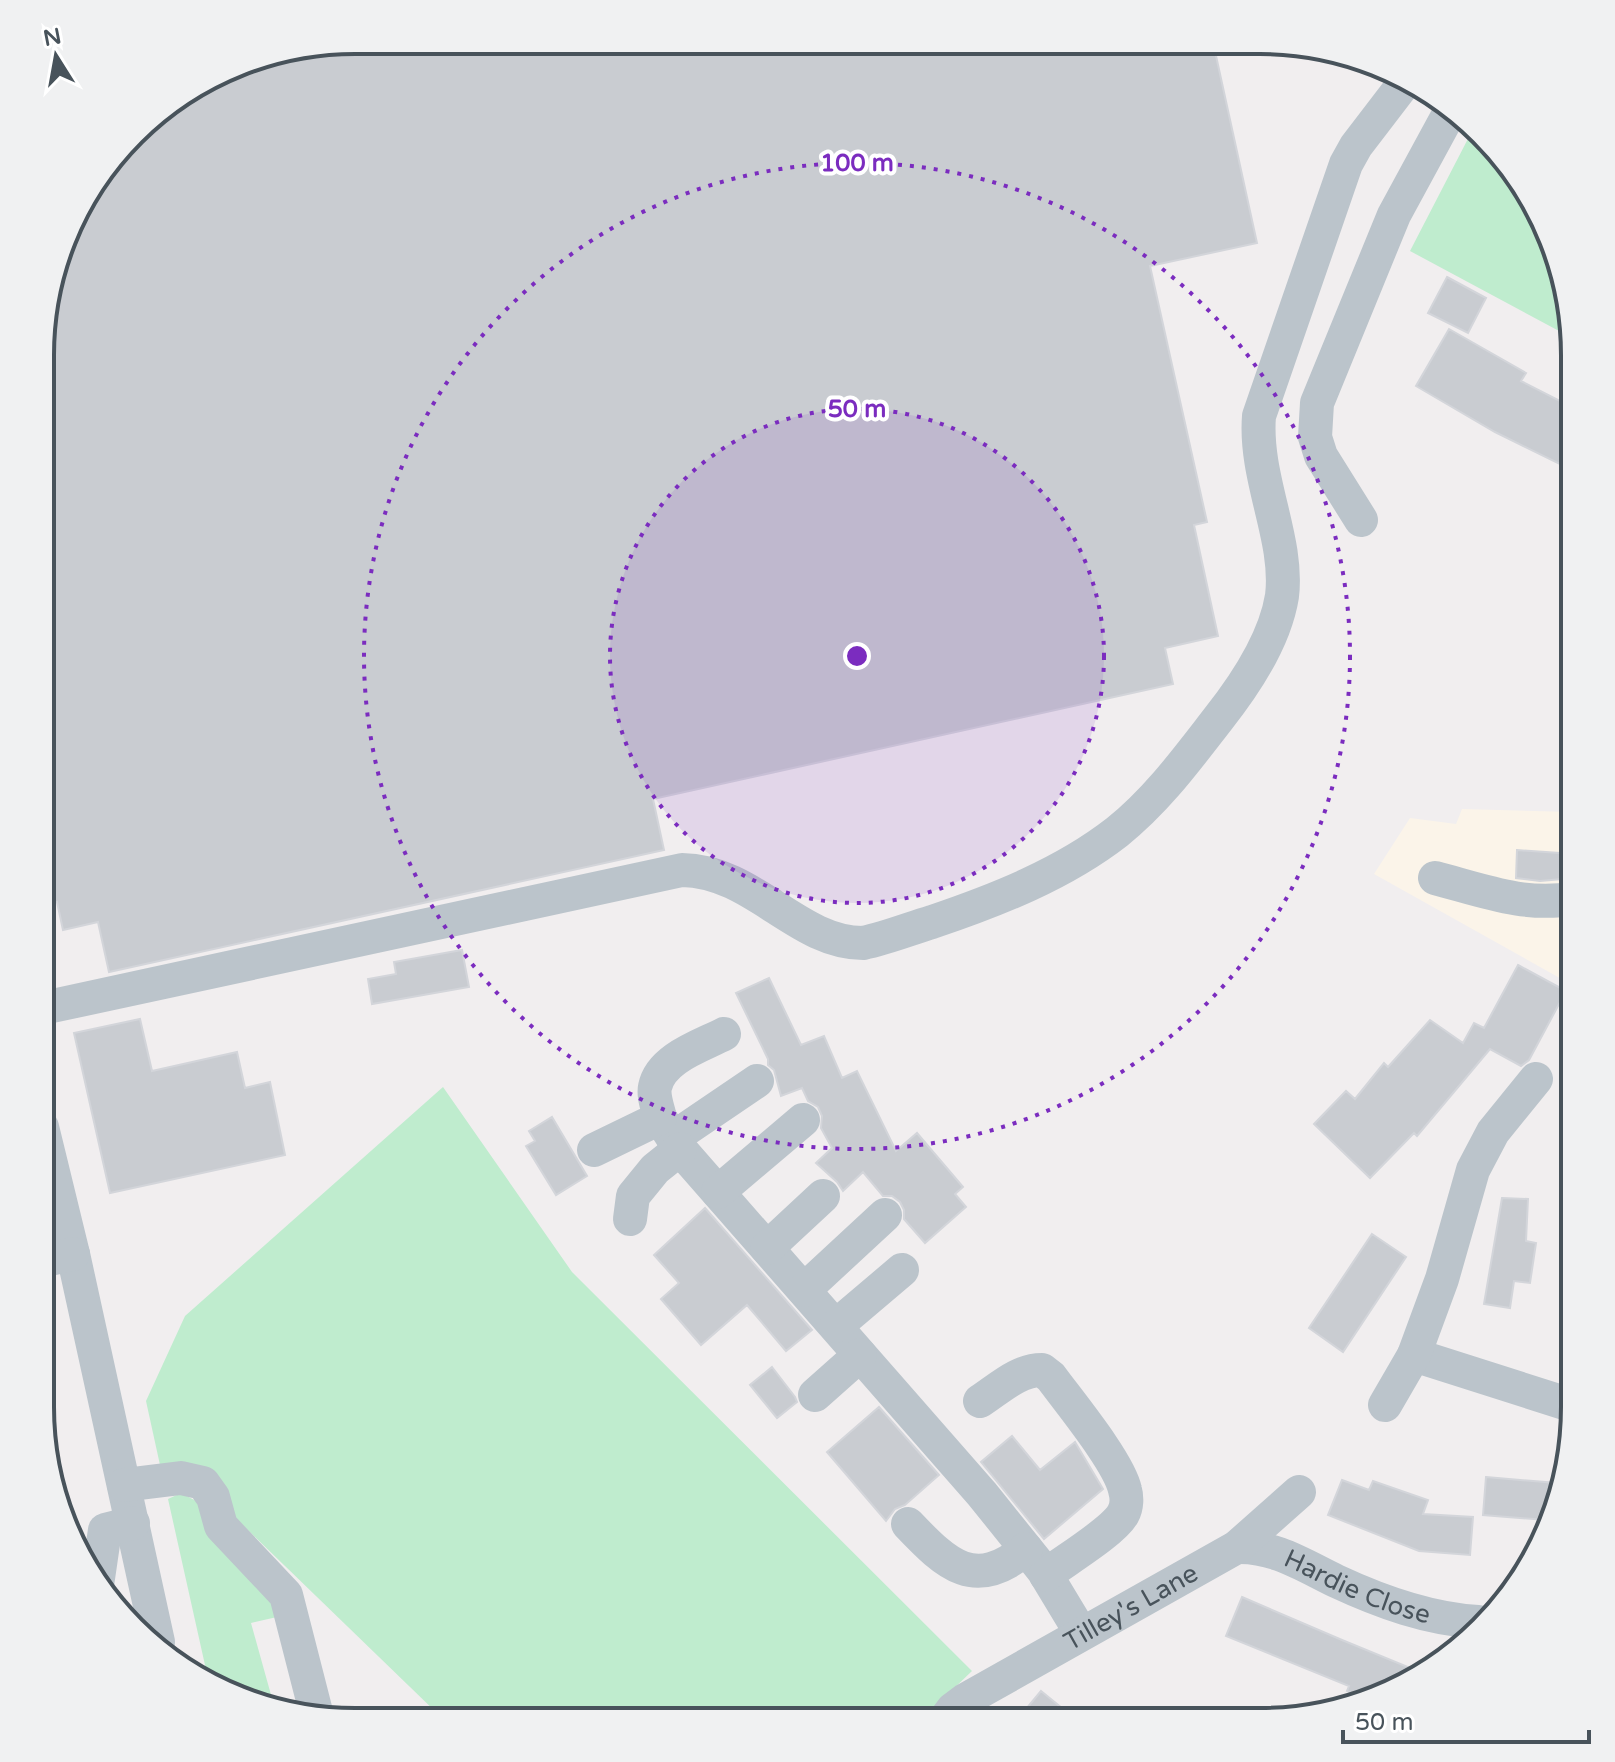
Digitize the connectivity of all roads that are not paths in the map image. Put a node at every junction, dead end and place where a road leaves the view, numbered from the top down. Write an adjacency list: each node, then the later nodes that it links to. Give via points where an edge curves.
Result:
1 (1400, 89): 6 (street, via 1346,164 1259,416 1259,455 1282,575 1276,617 1248,677 1194,751 1139,813 1093,850 972,908 863,943 820,933 721,876 682,870)
2 (1446, 119): 3 (street, via 1394,215 1317,403 1315,437 1321,456)
3 (1361, 520)
4 (1435, 878): 5 (street, via 1523,900)
5 (1561, 901)
6 (54, 1006)
7 (724, 1034): 11 (street, via 660,1072 654,1090)
8 (1536, 1079): 24 (street, via 1493,1132 1473,1170)
9 (757, 1081): 11 (street)
10 (803, 1120): 13 (street)
11 (671, 1135): 12 (street); 13 (street); 16 (street, via 655,1169 633,1196)
12 (594, 1150)
13 (718, 1192): 18 (street)
14 (823, 1196): 18 (street)
15 (885, 1215): 21 (street)
16 (630, 1219)
17 (54, 1232): 19 (street)
18 (767, 1248): 21 (street)
19 (57, 1258): 29 (street)
20 (902, 1270): 22 (street)
21 (804, 1290): 22 (street)
22 (836, 1326): 23 (street)
23 (860, 1355): 25 (street); 34 (street)
24 (1414, 1355): 27 (street); 28 (street)
25 (815, 1395)
26 (980, 1401): 34 (street, via 1020,1374 1042,1370 1119,1473 1126,1491 1122,1516 1109,1528)
27 (1561, 1402)
28 (1385, 1405)
29 (124, 1485): 31 (street); 39 (street, via 181,1478 203,1483 221,1526 286,1595)
30 (1299, 1492): 33 (street, Tilley's Lane)
31 (133, 1523): 35 (street, via 105,1530); 37 (street)
32 (908, 1524): 34 (street, via 933,1551 975,1571)
33 (1237, 1547): 36 (street, Hardie Close, via 1271,1550 1388,1603); 38 (street, Tilley's Lane)
34 (1036, 1562): 38 (street)
35 (100, 1566)
36 (1472, 1621)
37 (156, 1632)
38 (1081, 1633): 40 (street, Tilley's Lane)
39 (314, 1705)
40 (960, 1708)

